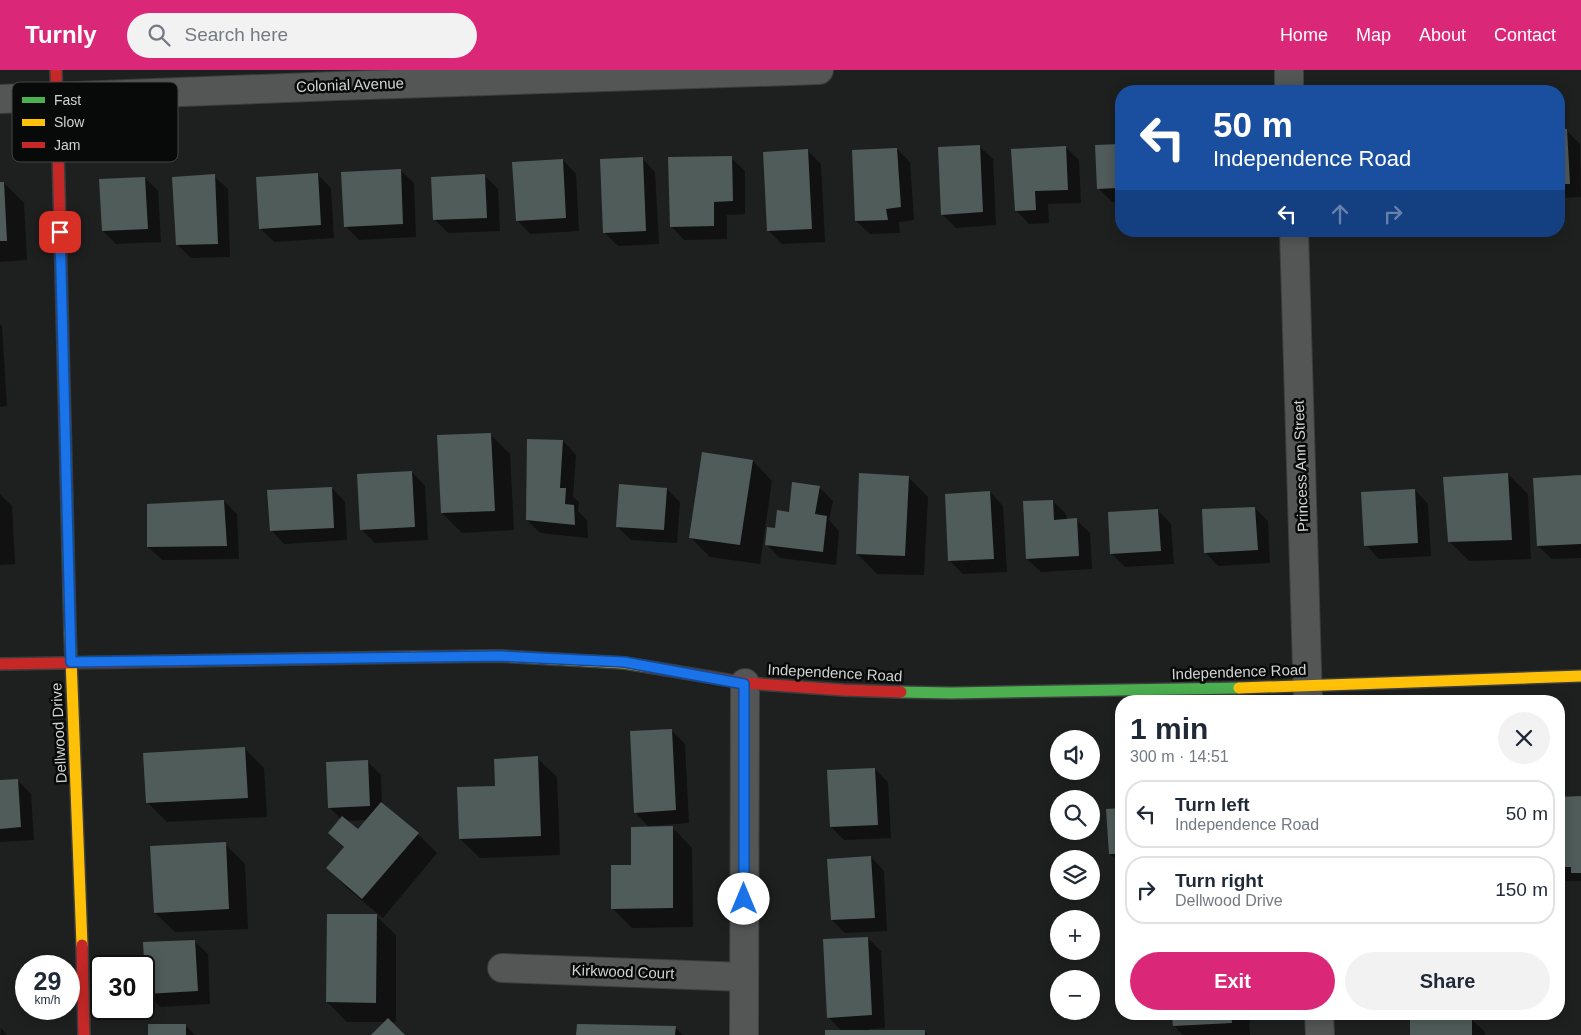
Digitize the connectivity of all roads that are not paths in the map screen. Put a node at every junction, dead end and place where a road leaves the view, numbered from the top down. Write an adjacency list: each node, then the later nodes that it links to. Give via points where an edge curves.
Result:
1 (819, 70): 4 (street, Colonial Avenue)
2 (1289, 70): 3 (street)
3 (1289, 85)
4 (178, 92)
5 (59, 162): 7 (street, Dellwood Drive)
6 (1294, 237): 11 (street, Princess Ann Street)
7 (71, 662): 8 (street, Independence Road); 10 (street, Independence Road, via 500,656 624,662); 15 (street, Dellwood Drive)
8 (0, 664)
9 (1581, 676): 11 (street, Independence Road)
10 (744, 684): 11 (street, Independence Road, via 951,694 1205,689); 13 (street)
11 (1308, 693)
12 (502, 968): 13 (street, Kirkwood Court)
13 (744, 977): 16 (street)
14 (1319, 1020): 17 (street)
15 (84, 1035)
16 (744, 1035)
17 (1320, 1035)

